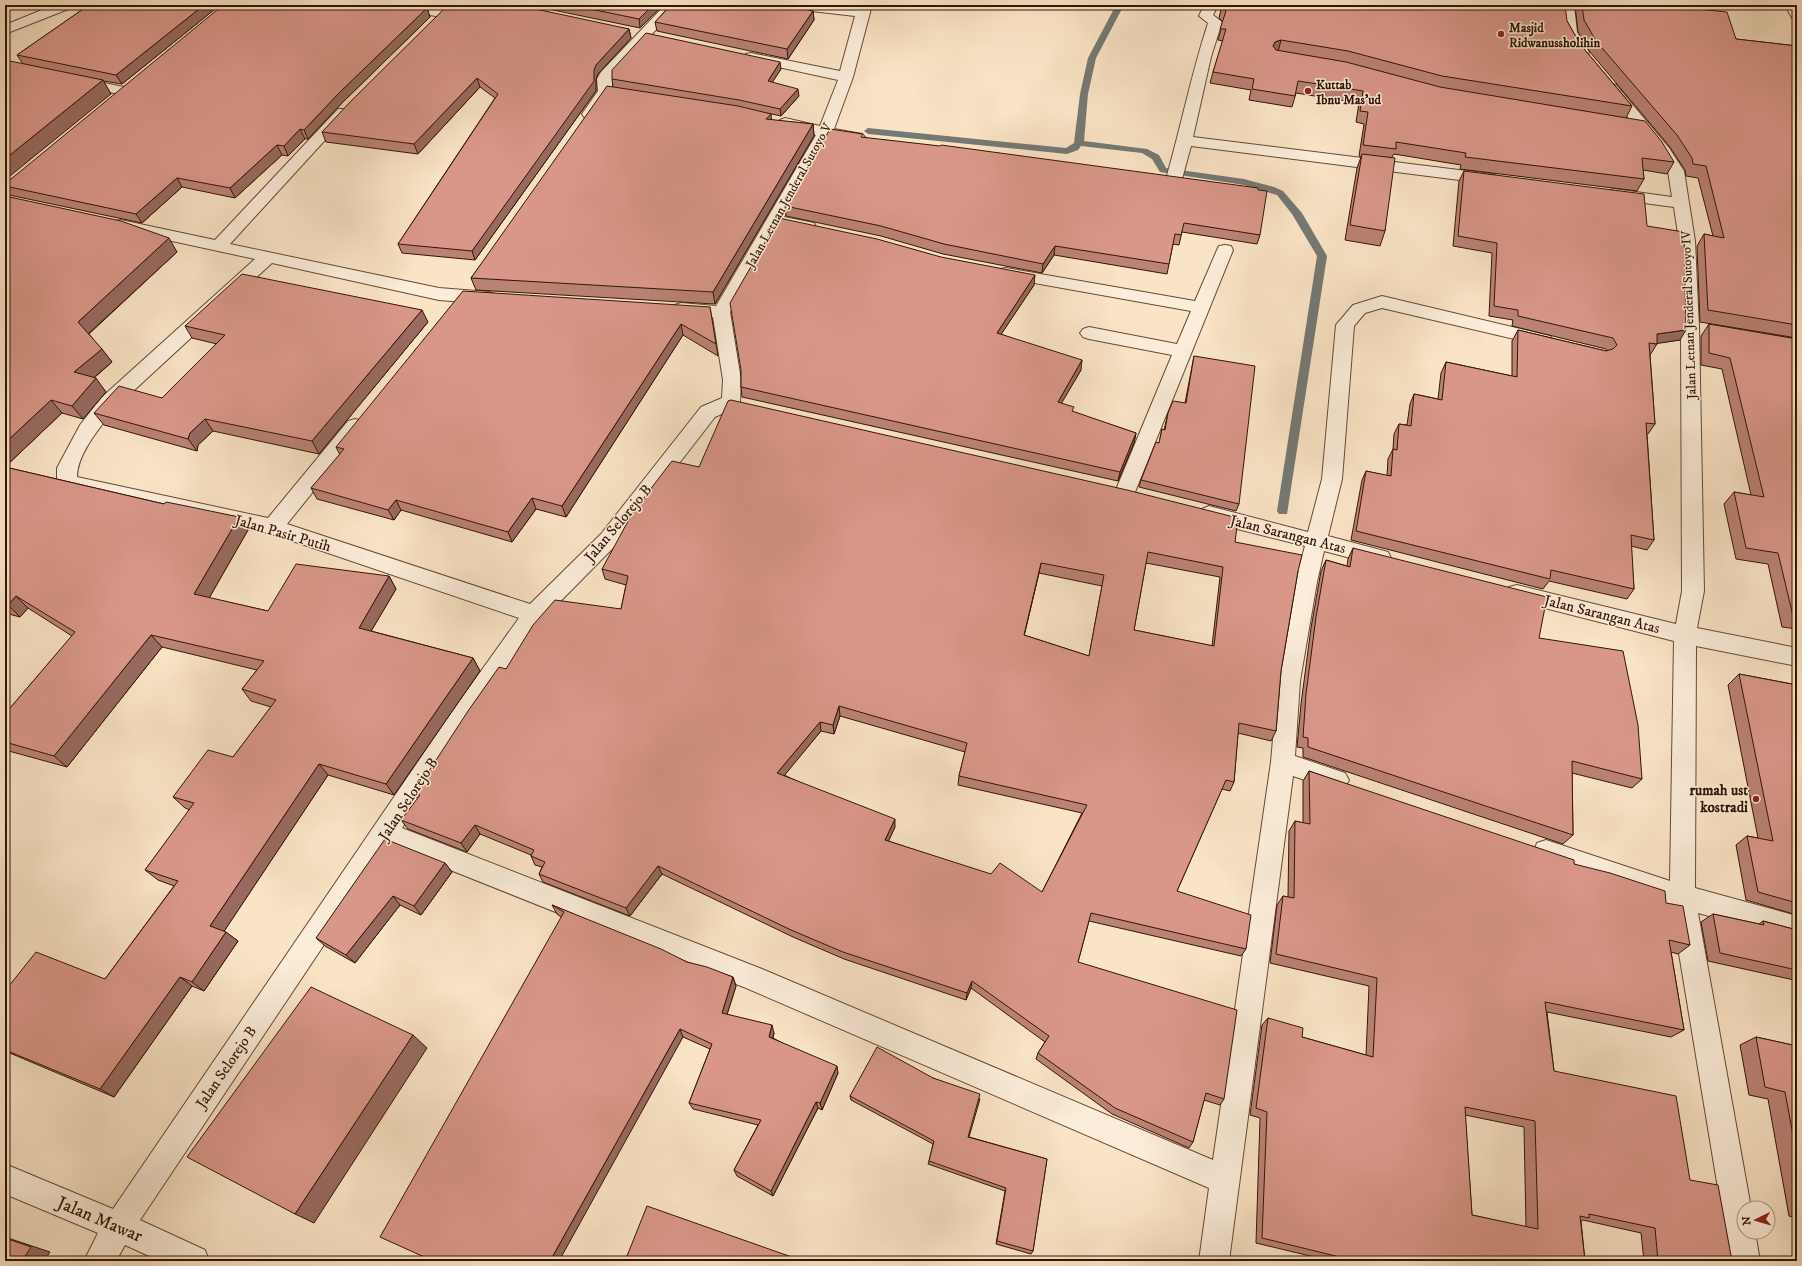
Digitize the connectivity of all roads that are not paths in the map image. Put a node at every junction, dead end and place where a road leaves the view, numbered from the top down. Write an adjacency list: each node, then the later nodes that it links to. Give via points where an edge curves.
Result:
1 (66, 5): 12 (street)
2 (392, 5): 8 (street)
3 (672, 5): 14 (street)
4 (794, 5): 9 (street)
5 (1211, 5): 28 (street, via 1206,16 1215,22 1204,57)
6 (1567, 5): 25 (street, Jalan Letnan Jenderal Sutoyo IV, via 1570,32 1583,55)
7 (1792, 5): 10 (street)
8 (447, 9): 11 (street)
9 (864, 9): 16 (street, Jalan Letnan Jenderal Sutoyo V)
10 (1797, 14)
11 (431, 24)
12 (5, 30)
13 (628, 32): 14 (street)
14 (651, 37): 23 (street, via 606,75 604,79 613,92)
15 (738, 55): 16 (street)
16 (846, 77): 26 (street, Jalan Letnan Jenderal Sutoyo V)
17 (65, 79): 19 (street)
18 (136, 82): 19 (street)
19 (124, 91): 21 (street)
20 (355, 100): 36 (street)
21 (112, 101)
22 (771, 120): 26 (street)
23 (583, 123)
24 (1620, 123): 25 (street)
25 (1644, 127): 32 (street, Jalan Letnan Jenderal Sutoyo IV, via 1664,151 1676,171)
26 (825, 132): 27 (street); 33 (street, Jalan Letnan Jenderal Sutoyo V)
27 (872, 139)
28 (1185, 141): 29 (street); 30 (street)
29 (1174, 177)
30 (1508, 181)
31 (1602, 193): 32 (street)
32 (1681, 202): 57 (street, Jalan Letnan Jenderal Sutoyo IV, via 1698,328 1693,591)
33 (774, 220): 35 (street); 44 (street, Jalan Letnan Jenderal Sutoyo V)
34 (104, 222): 36 (street)
35 (820, 229)
36 (219, 246): 38 (street)
37 (1225, 250): 42 (street)
38 (267, 258): 40 (street, via 439,294); 52 (street, Jalan Pasir Putih, via 109,402 87,430 67,468 67,482)
39 (988, 269): 42 (street)
40 (465, 290): 41 (street); 45 (street)
41 (508, 299)
42 (1200, 307): 48 (street)
43 (667, 308): 44 (street)
44 (721, 312): 56 (street, Jalan Selorejo B, via 732,380 739,403 708,412 608,540)
45 (446, 315)
46 (1089, 333): 48 (street)
47 (1561, 344): 53 (street, via 1382,302 1359,309 1345,325 1332,478)
48 (1182, 351): 50 (street)
49 (367, 412): 52 (street)
50 (1125, 492)
51 (1194, 510): 53 (street, Jalan Sarangan Atas)
52 (273, 527): 56 (street, Jalan Pasir Putih)
53 (1316, 542): 54 (street, Jalan Sarangan Atas); 59 (street, via 1306,582 1289,681)
54 (1401, 563)
55 (1501, 588): 57 (street, Jalan Sarangan Atas)
56 (534, 614): 61 (street, Jalan Selorejo B, via 464,713)
57 (1685, 635): 58 (street, Jalan Sarangan Atas); 63 (street, Jalan Letnan Jenderal Sutoyo IV)
58 (1797, 657)
59 (1283, 762): 60 (street); 66 (street)
60 (1358, 788)
61 (385, 833): 66 (street, via 753,978); 67 (street, Jalan Selorejo B)
62 (1524, 844): 63 (street)
63 (1682, 897): 64 (street); 71 (street, Jalan Letnan Jenderal Sutoyo IV)
64 (1797, 928)
65 (5, 1179): 67 (street, Jalan Mawar)
66 (1226, 1180): 70 (street)
67 (118, 1226): 68 (street, Jalan Selorejo B); 69 (street, Jalan Mawar)
68 (99, 1261)
69 (194, 1261)
70 (1214, 1261)
71 (1745, 1261)

